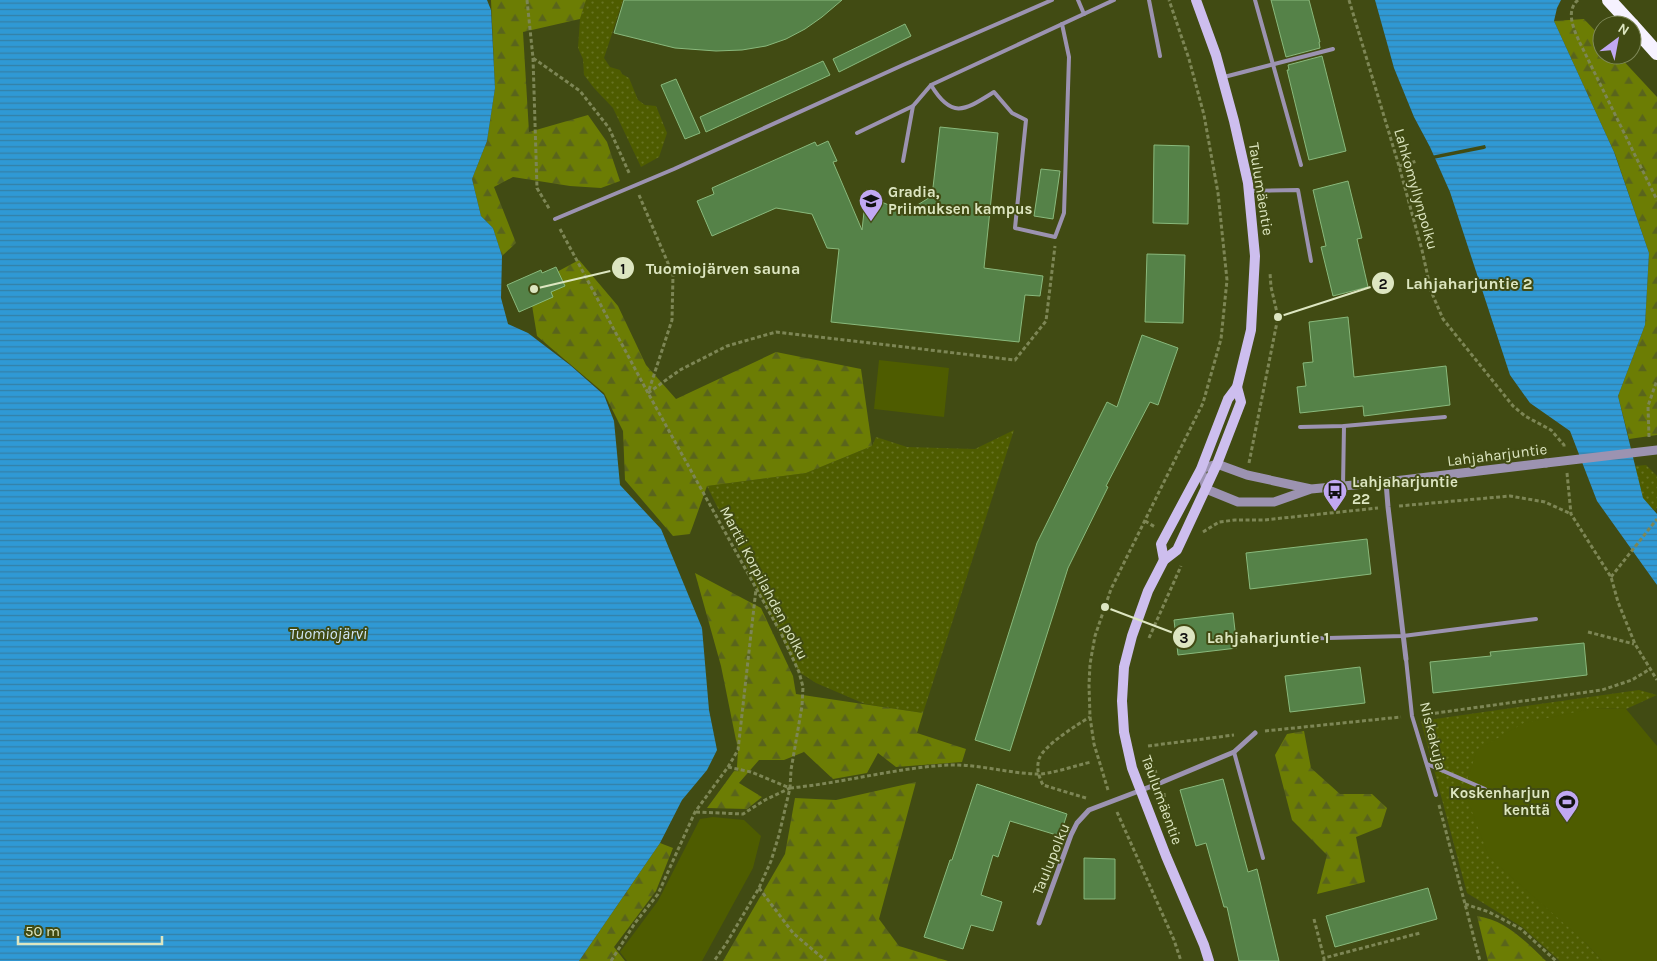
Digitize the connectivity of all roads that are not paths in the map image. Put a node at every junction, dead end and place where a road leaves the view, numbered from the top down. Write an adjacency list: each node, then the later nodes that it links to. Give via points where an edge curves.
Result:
1 (1052, 0): 23 (lane)
2 (1078, 0): 8 (lane)
3 (1114, 0): 8 (lane)
4 (1149, 0): 14 (lane)
5 (1196, 0): 16 (main road, Taulumäentie)
6 (1255, 0): 15 (lane)
7 (1609, 0): 9 (highway)
8 (1084, 14): 10 (lane)
9 (1623, 15)
10 (1062, 24): 17 (lane); 17 (lane, via 1068,57 1068,92 1064,213 1055,237 1015,228 1026,120 1012,113 994,92 969,108 953,108 939,99)
11 (1642, 36): 13 (highway)
12 (1333, 49): 15 (lane)
13 (1657, 53)
14 (1160, 56)
15 (1272, 65): 16 (lane); 21 (lane)
16 (1222, 78): 22 (main road, Taulumäentie)
17 (931, 86): 18 (lane)
18 (913, 106): 19 (lane); 20 (lane)
19 (857, 133)
20 (903, 161)
21 (1300, 165)
22 (1249, 192): 24 (lane, via 1298,190); 25 (main road, Taulumäentie, via 1256,256 1251,330)
23 (555, 219)
24 (1311, 261)
25 (1237, 387): 30 (main road, Taulumäentie, via 1241,402); 31 (main road, Taulumäentie, via 1228,399)
26 (1445, 417): 27 (lane)
27 (1344, 426): 28 (lane); 33 (lane)
28 (1300, 427)
29 (1657, 450): 32 (street, Lahjaharjuntie, bridge)
30 (1217, 464): 31 (street); 34 (main road, Taulumäentie); 35 (street, Lahjaharjuntie, via 1247,475)
31 (1201, 470): 34 (street); 36 (main road, Taulumäentie, via 1161,544)
32 (1386, 482): 33 (street, Lahjaharjuntie); 38 (street, Niskakuja)
33 (1343, 486): 35 (street, Lahjaharjuntie)
34 (1206, 489): 35 (street, Lahjaharjuntie, via 1238,502 1274,502); 36 (main road, Taulumäentie, via 1182,540)
35 (1311, 489)
36 (1164, 560): 45 (main road, Taulumäentie, via 1148,591 1124,667 1124,732)
37 (1536, 619): 38 (lane)
38 (1402, 636): 39 (lane); 40 (street, Niskakuja)
39 (1292, 639)
40 (1406, 660): 43 (lane, Niskakuja, via 1412,716)
41 (1254, 733): 42 (street, Taulupolku)
42 (1234, 752): 45 (street, Taulupolku); 47 (lane)
43 (1427, 764): 44 (lane); 46 (lane, Niskakuja)
44 (1485, 789)
45 (1140, 790): 48 (street, Taulupolku, via 1089,810 1078,823); 49 (main road, Taulumäentie)
46 (1436, 795)
47 (1263, 858)
48 (1039, 923)
49 (1209, 961)

